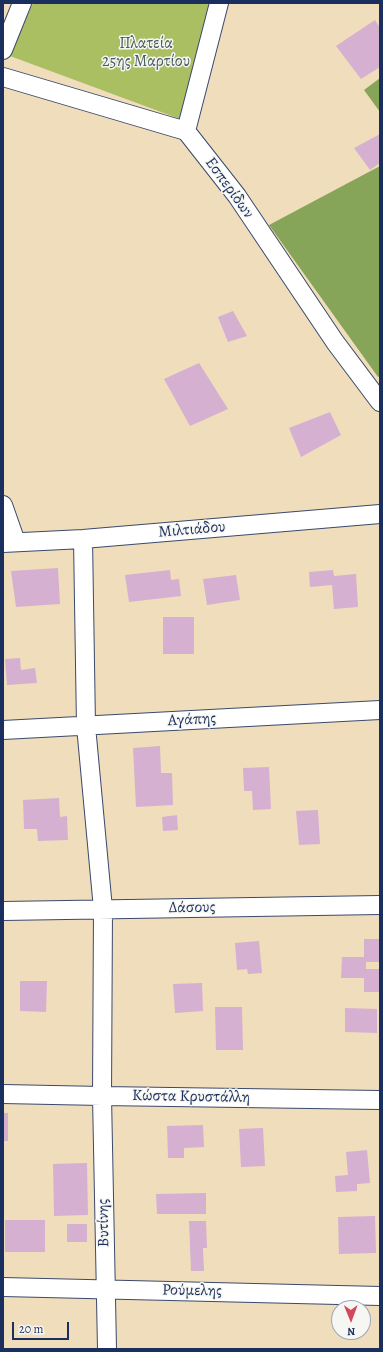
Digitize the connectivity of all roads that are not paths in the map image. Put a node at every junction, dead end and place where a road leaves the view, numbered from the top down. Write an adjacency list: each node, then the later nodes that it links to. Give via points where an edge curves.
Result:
1 (22, 3): 3 (street)
2 (219, 3): 5 (street)
3 (3, 50)
4 (3, 77): 5 (street)
5 (186, 131): 6 (street, Εσπερίδων, via 237,196 335,342)
6 (380, 402)
7 (3, 505): 10 (street)
8 (380, 514): 9 (street, Μιλτιάδου)
9 (83, 539): 10 (street, Μιλτιάδου); 12 (street, Βυτίνης)
10 (10, 543)
11 (380, 710): 12 (street, Αγάπης)
12 (86, 726): 13 (street, Αγάπης); 15 (street, Βυτίνης)
13 (3, 730)
14 (380, 905): 15 (street, Δάσους)
15 (103, 909): 16 (street, Δάσους); 18 (street, Βυτίνης)
16 (3, 911)
17 (3, 1094): 18 (street, Κώστα Κρυστάλλη)
18 (102, 1096): 19 (street, Κώστα Κρυστάλλη); 21 (street, Βυτίνης)
19 (380, 1100)
20 (3, 1287): 21 (street, Ρούμελης)
21 (106, 1290): 22 (street, Ρούμελης); 23 (street, Βυτίνης)
22 (380, 1296)
23 (107, 1349)

